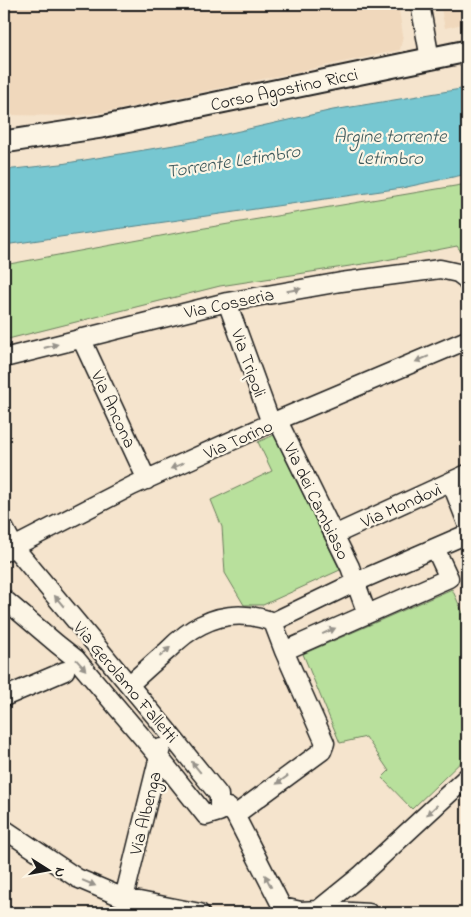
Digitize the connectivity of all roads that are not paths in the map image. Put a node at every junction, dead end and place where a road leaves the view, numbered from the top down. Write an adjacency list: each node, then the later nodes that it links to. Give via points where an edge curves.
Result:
1 (420, 4): 3 (street)
2 (467, 51): 3 (main road, Corso Agostino Ricci)
3 (430, 59): 5 (main road, Corso Agostino Ricci)
4 (4, 126): 5 (main road, Corso Agostino Ricci)
5 (101, 127): 6 (main road, Corso Agostino Ricci)
6 (4, 142)
7 (463, 277): 8 (street, Via Cosseria, one-way to 7, via 440,269)
8 (227, 302): 9 (street, Via Cosseria); 12 (street, Via Tripoli)
9 (81, 338): 11 (street, Via Cosseria, one-way to 9); 14 (street, Via Ancona)
10 (467, 340): 12 (street, Via Torino, one-way to 12)
11 (4, 358)
12 (274, 422): 14 (street, Via Torino, one-way to 14); 19 (street, Via dei Cambiaso)
13 (467, 474): 15 (street, Via Mondovì)
14 (147, 480): 21 (street, Via Torino)
15 (451, 482): 16 (street); 19 (street, Via Mondovì)
16 (467, 523)
17 (4, 528): 21 (street, Via Gerolamo Falletti)
18 (467, 534): 20 (street)
19 (334, 535): 22 (street, Via dei Cambiaso)
20 (435, 548): 22 (street); 24 (street, via 449,578)
21 (9, 549): 28 (street, Via Gerolamo Falletti, one-way to 21)
22 (356, 582): 24 (street, Via dei Cambiaso); 25 (street)
23 (4, 599): 31 (street, one-way to 31, via 76,659)
24 (367, 614): 26 (street, one-way to 24)
25 (273, 622): 26 (street); 28 (street, one-way to 25, via 179,639 200,625 222,617 244,615)
26 (284, 651): 34 (street, one-way to 34, via 325,743 322,751)
27 (65, 671): 29 (street)
28 (129, 685): 30 (street, Via Gerolamo Falletti)
29 (4, 697)
30 (165, 728): 31 (street, Via Albenga); 33 (street, Via Gerolamo Falletti, one-way to 30)
31 (159, 757): 33 (street, via 206,816 219,812); 36 (street, Via Albenga)
32 (467, 777): 37 (street, one-way to 37, via 360,876)
33 (219, 795): 34 (street, Via Gerolamo Falletti)
34 (235, 815): 37 (street, Via Gerolamo Falletti, one-way to 34, via 282,907)
35 (4, 828): 36 (street, one-way to 36, via 77,878)
36 (124, 898): 38 (street)
37 (318, 910): 39 (street)
38 (200, 913)
39 (369, 913)

